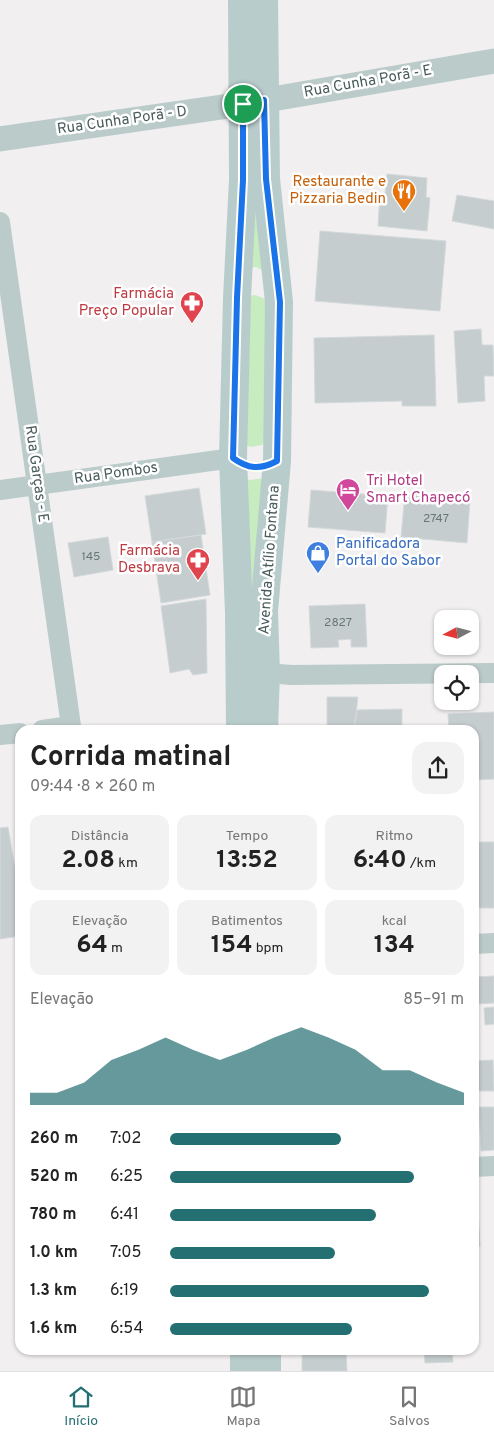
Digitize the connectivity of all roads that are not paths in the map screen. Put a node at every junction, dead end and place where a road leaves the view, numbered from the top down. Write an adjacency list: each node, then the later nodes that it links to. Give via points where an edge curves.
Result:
1 (242, 0): 4 (main road, Avenida Atílio Fontana)
2 (264, 0): 4 (main road, Avenida Atílio Fontana)
3 (494, 60): 4 (street, Rua Cunha Porã - E)
4 (254, 102): 5 (street, Rua Cunha Porã - D); 7 (main road, Avenida Atílio Fontana, via 243,180); 8 (main road, Avenida Atílio Fontana)
5 (0, 139)
6 (0, 222): 11 (street, Rua Garças - E)
7 (237, 298): 8 (main road, via 247,291 259,290); 9 (main road, Avenida Atílio Fontana)
8 (280, 302): 10 (main road, Avenida Atílio Fontana)
9 (233, 458): 10 (main road, via 254,468); 11 (street, Rua Pombos); 16 (main road, Avenida Atílio Fontana)
10 (277, 461): 14 (main road, Avenida Atílio Fontana, via 264,611)
11 (37, 484): 12 (street, Rua Pombos); 15 (street, Rua Garças - E)
12 (0, 490)
13 (494, 673): 14 (street)
14 (266, 674): 17 (main road, Avenida Atílio Fontana)
15 (71, 725)
16 (240, 725)
17 (264, 725)
18 (15, 734): 19 (street)
19 (0, 735)
20 (494, 943): 21 (street)
21 (479, 944)
22 (494, 1166): 23 (street)
23 (479, 1167)
24 (244, 1355): 26 (main road)
25 (267, 1355): 27 (main road)
26 (244, 1371)
27 (267, 1371)

